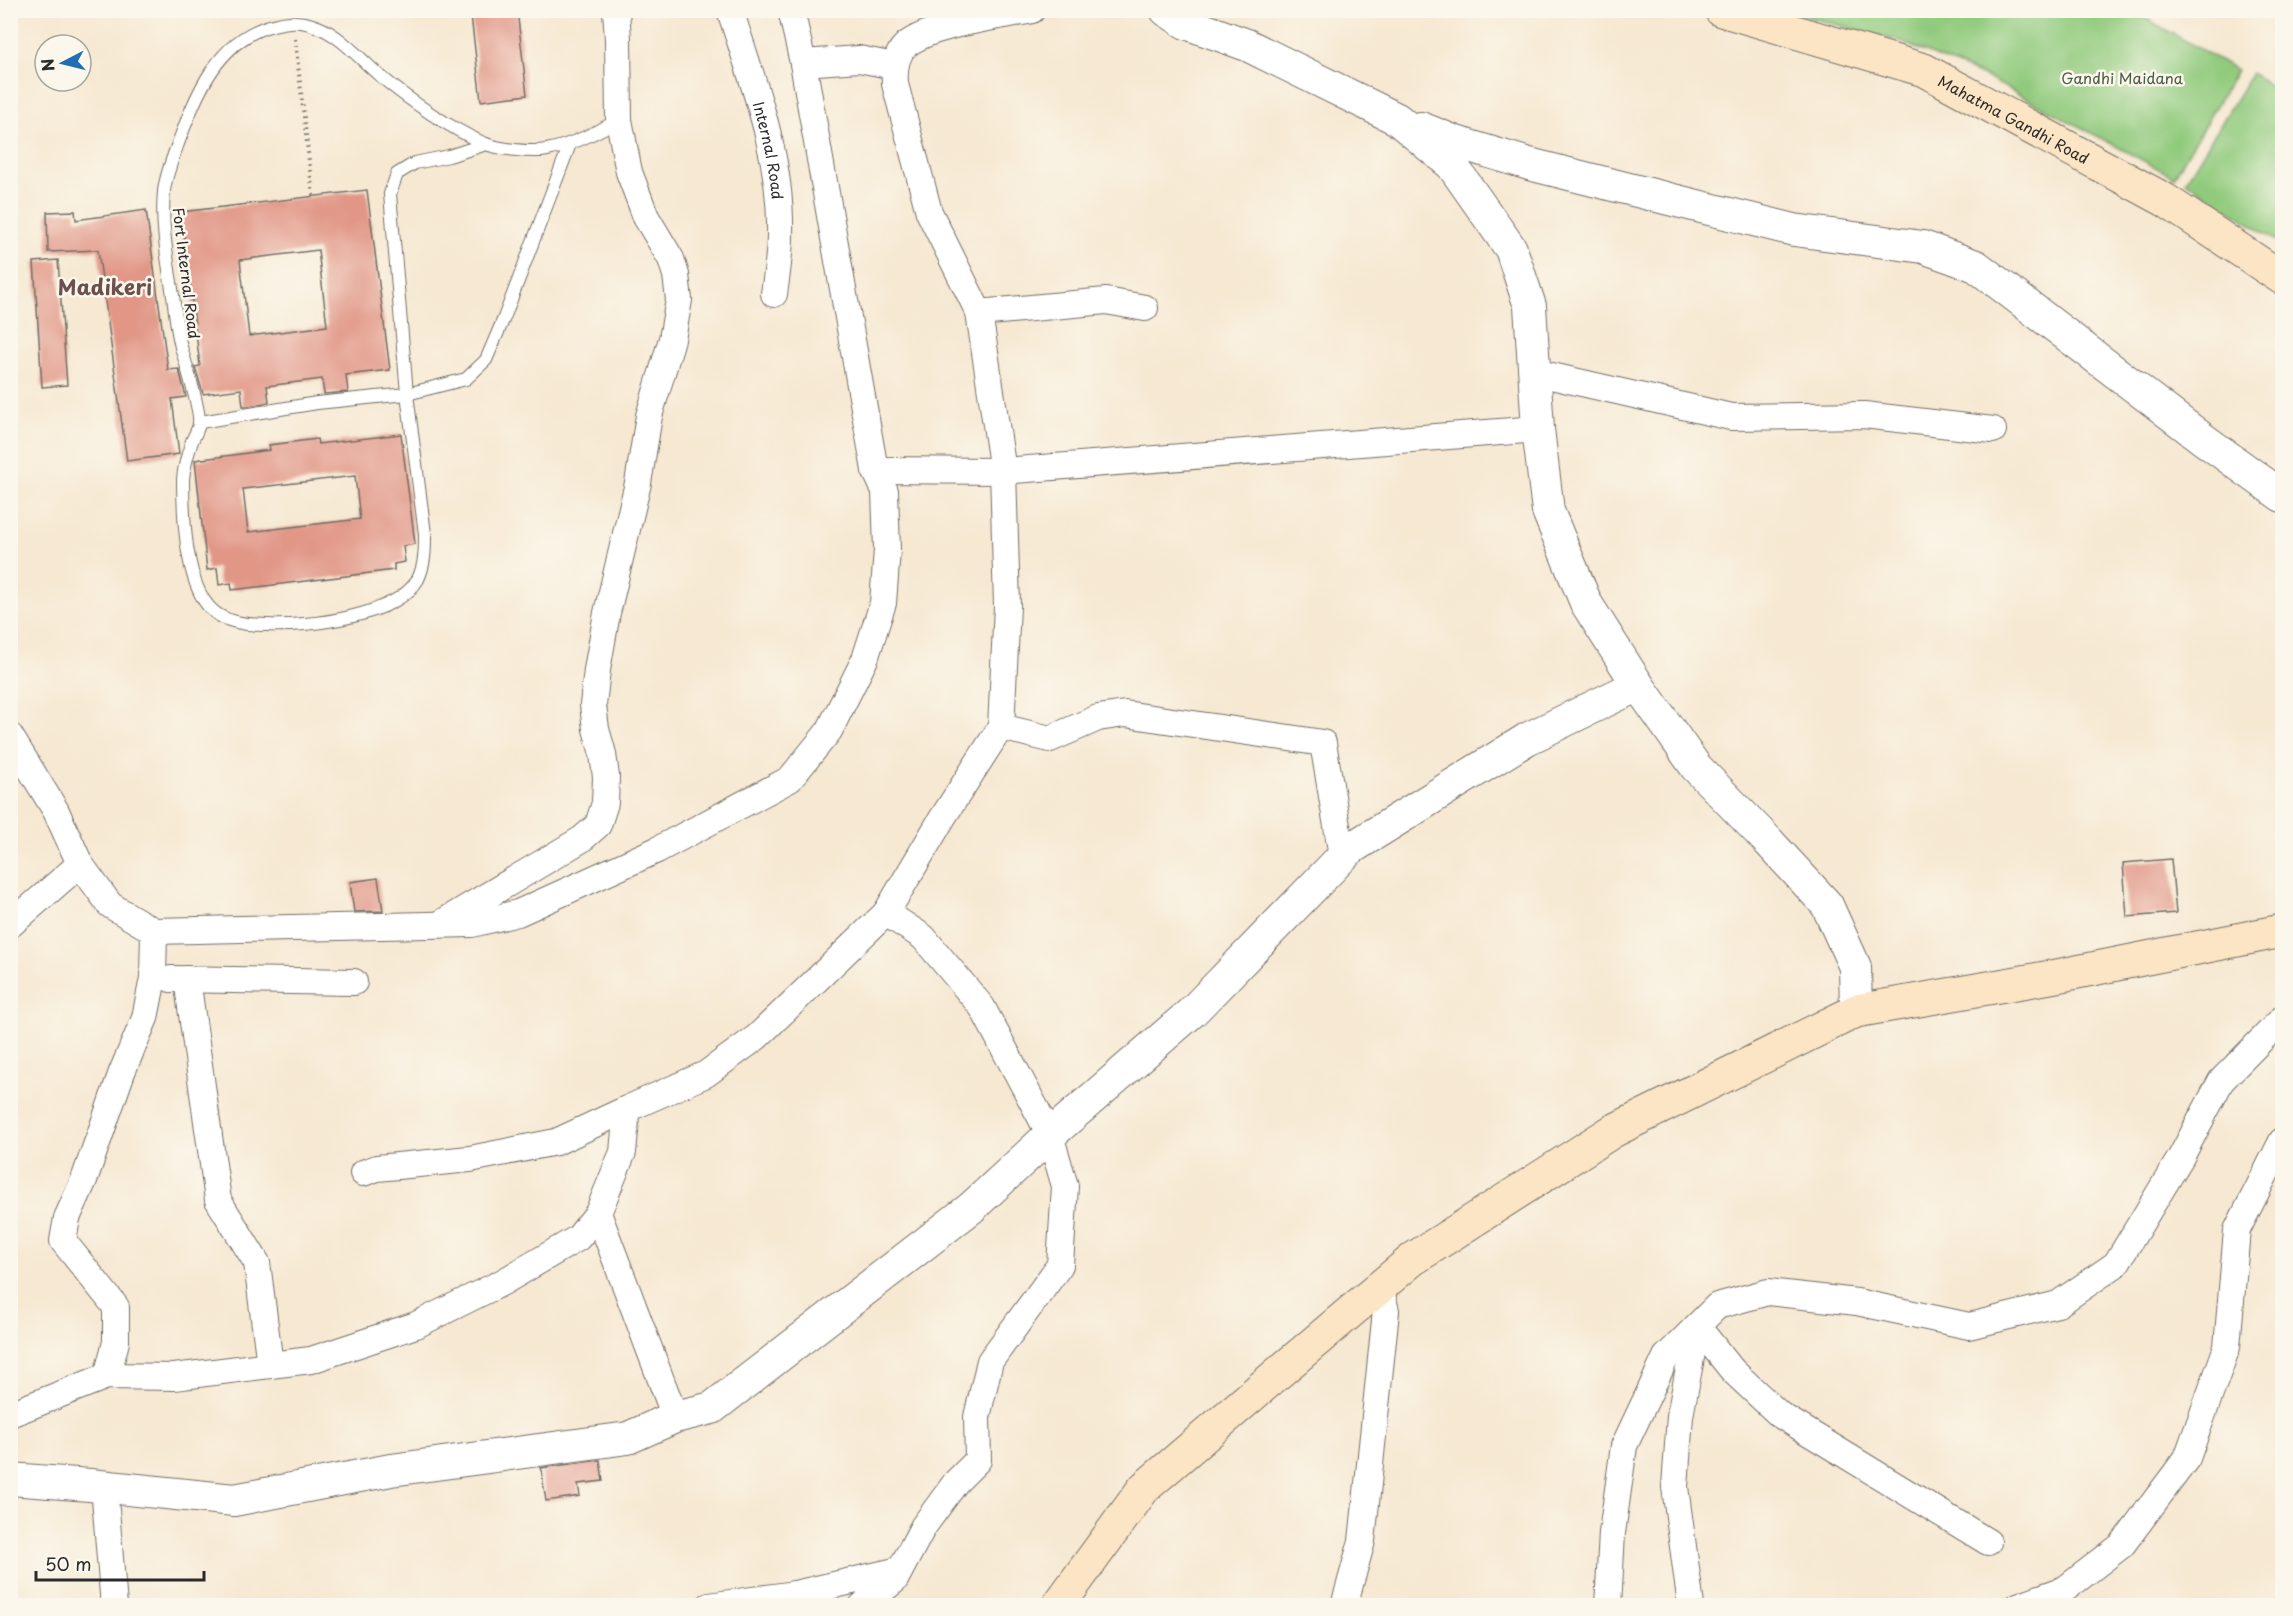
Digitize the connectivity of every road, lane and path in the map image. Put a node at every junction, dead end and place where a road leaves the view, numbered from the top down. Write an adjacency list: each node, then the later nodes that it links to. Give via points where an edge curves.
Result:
1 (616, 10): 11 (street)
2 (730, 10): 16 (street, Internal Road, via 770,138 780,233)
3 (791, 10): 8 (street)
4 (1032, 10): 9 (street, via 919,37 904,46)
5 (1166, 10): 10 (street, via 1186,23 1246,45)
6 (1721, 10): 15 (main road, Mahatma Gandhi Road, via 1924,70 2165,200)
7 (292, 21): 12 (lane, via 319,27 341,41 401,94); 14 (path); 21 (lane, Fort Internal Road, via 241,39 220,57 199,92 164,186 166,251 179,339)
8 (803, 63): 9 (street, via 858,59); 24 (street)
9 (894, 66): 18 (street, via 895,84 929,212)
10 (1397, 118): 19 (street, via 1452,165 1511,249 1530,306); 26 (street, via 1456,142 1529,164 1794,230 1923,247 1976,266)
11 (619, 120): 13 (lane); 34 (street, via 629,172 646,217 671,260 679,300 675,329 649,417 597,670 593,705 606,777 605,803 598,825 582,839)
12 (486, 144): 13 (lane, via 542,151); 20 (lane, via 415,163 397,174 390,194)
13 (570, 144): 20 (lane, via 486,360 466,379)
14 (313, 196)
15 (2283, 278)
16 (774, 294)
17 (1145, 308): 18 (street, via 1106,301)
18 (979, 313): 25 (street)
19 (1534, 372): 22 (street); 23 (street, via 1731,417 1864,415)
20 (407, 394): 21 (lane, via 317,403); 21 (lane, via 425,534 425,555 418,578 406,594 381,607 340,619 292,626 230,620 214,612 200,597 192,571 183,497 183,469)
21 (200, 422)
22 (1538, 429): 25 (street); 27 (street, via 1548,511 1586,603)
23 (1993, 430)
24 (875, 470): 25 (street); 34 (street, via 885,491 884,603 865,659 829,731 790,779 657,850 518,913 472,924)
25 (1003, 471): 28 (street, via 1007,606)
26 (2283, 496)
27 (1638, 685): 30 (street, via 1527,740); 40 (street, via 1696,767 1827,905 1855,967)
28 (1001, 727): 30 (street, via 1050,739 1098,718 1125,714 1323,743); 32 (street)
29 (10, 736): 31 (street, via 56,811)
30 (1342, 856): 43 (street, via 1191,1012)
31 (80, 864): 33 (street); 35 (street, via 110,905)
32 (886, 913): 42 (street, via 758,1037 706,1074); 43 (street, via 923,937 982,1007)
33 (10, 925)
34 (438, 925): 35 (street)
35 (154, 931): 37 (street)
36 (2283, 931): 40 (main road)
37 (153, 978): 38 (street); 50 (street, via 145,1018 67,1218 63,1241 116,1307 116,1342)
38 (187, 979): 39 (street); 49 (street, via 218,1200 257,1263)
39 (354, 982)
40 (1856, 1011): 47 (main road, via 1613,1131 1413,1259)
41 (2283, 1019): 48 (street, via 2221,1081 2181,1157 2115,1264 2058,1304 1969,1326 1857,1302 1768,1292 1717,1306)
42 (627, 1108): 45 (street, via 556,1142 470,1159 377,1168); 46 (street, via 623,1152)
43 (1050, 1135): 52 (street, via 971,1208 712,1408); 56 (street, via 1065,1186 1060,1265 990,1361 977,1417 978,1460 956,1482 923,1527)
44 (2283, 1142): 65 (street, via 2237,1230 2227,1347 2187,1458 2122,1545 2065,1589)
45 (363, 1173)
46 (598, 1213): 49 (street, via 578,1238 503,1282 416,1325 310,1360); 52 (street)
47 (1380, 1287): 61 (main road, via 1144,1488); 62 (street, via 1386,1311 1362,1541)
48 (1697, 1326): 55 (street, via 1733,1371 1780,1415); 63 (street, via 1666,1357 1624,1446 1612,1533); 64 (street, via 1680,1416 1675,1487)
49 (270, 1365): 50 (street, via 174,1377)
50 (107, 1376): 51 (street)
51 (10, 1414)
52 (675, 1417): 54 (street, via 628,1438 391,1470 234,1500)
53 (10, 1479): 54 (street)
54 (104, 1486): 58 (street)
55 (1988, 1542)
56 (900, 1570): 57 (street); 60 (street, via 895,1580)
57 (795, 1600): 59 (street)
58 (114, 1605)
59 (709, 1605)
60 (862, 1605)
61 (1058, 1605)
62 (1344, 1605)
63 (1608, 1605)
64 (1691, 1605)
65 (2018, 1605)

